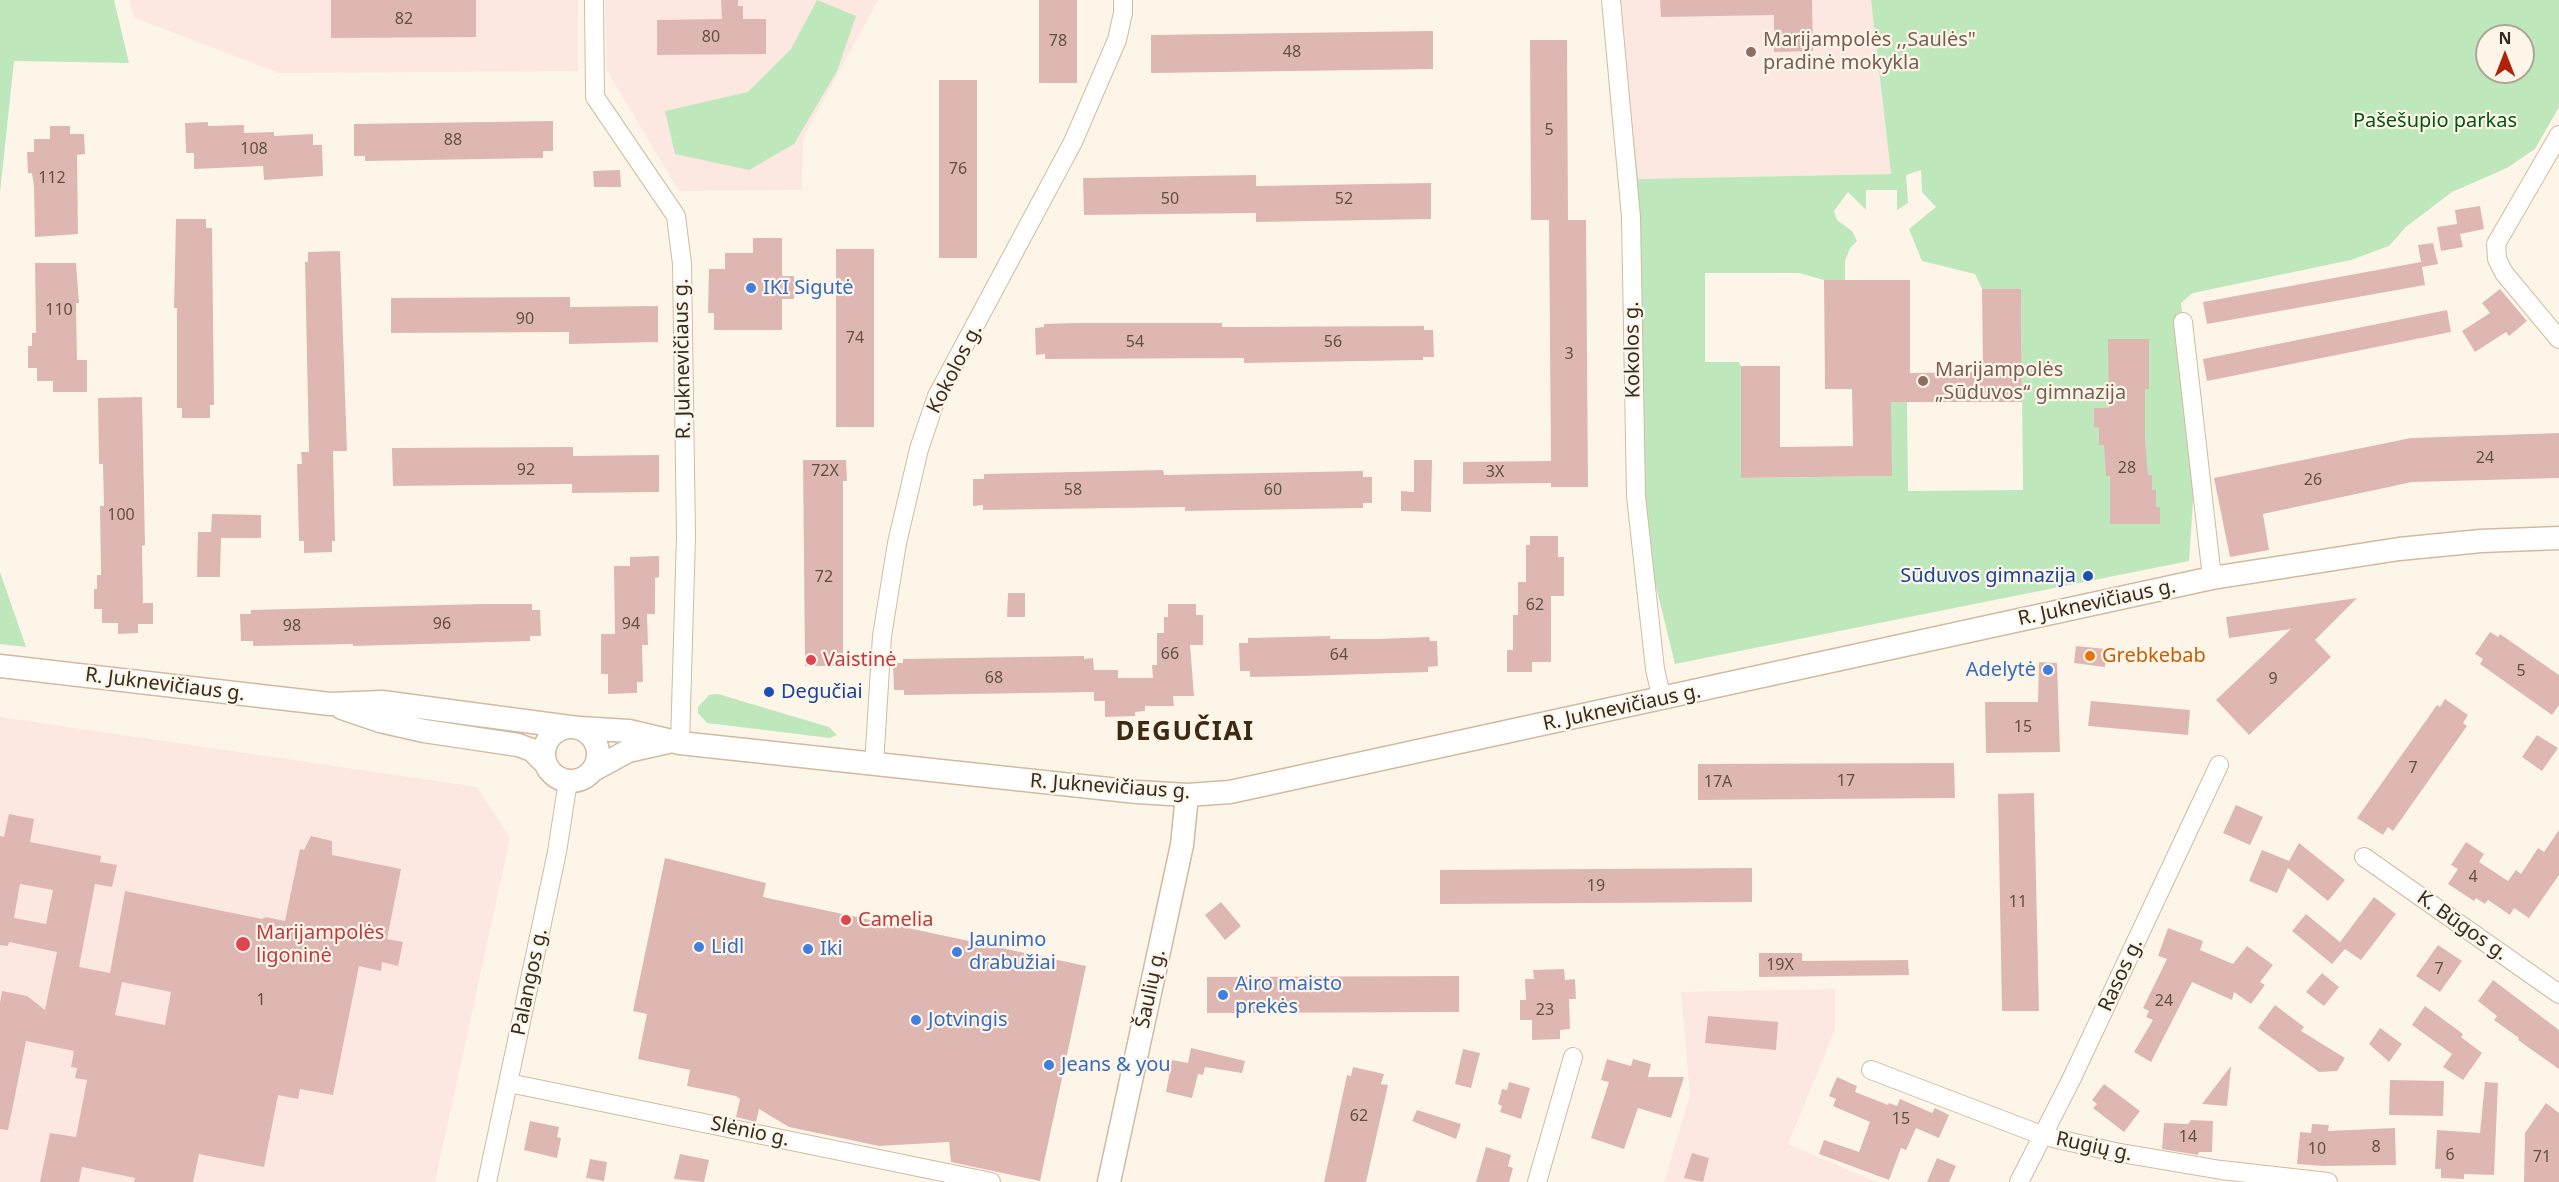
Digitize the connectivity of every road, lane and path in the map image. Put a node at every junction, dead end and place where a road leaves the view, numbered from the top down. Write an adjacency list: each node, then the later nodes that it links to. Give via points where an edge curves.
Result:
1 (594, 0): 13 (street, R. Juknevičiaus g., via 595,98 676,216 680,252 686,525)
2 (1123, 0): 15 (street, Kokolos g., via 1117,40 1073,142 937,396 919,449 897,543 882,636)
3 (1611, 0): 10 (street, Kokolos g., via 1630,196 1636,496 1655,669)
4 (2559, 135): 6 (street, via 2496,244 2497,259 2504,273)
5 (2183, 322): 8 (street)
6 (2559, 339)
7 (2559, 538): 8 (street, R. Juknevičiaus g., via 2399,549)
8 (2212, 578): 10 (street, R. Juknevičiaus g.)
9 (0, 666): 11 (street, R. Juknevičiaus g.)
10 (1662, 700): 19 (street, R. Juknevičiaus g., via 1271,784)
11 (330, 704): 12 (street, R. Juknevičiaus g., via 382,702); 14 (street, R. Juknevičiaus g., via 380,721 518,745 532,750)
12 (575, 727): 13 (street, R. Juknevičiaus g., via 655,735); 14 (street, via 555,732 549,738); 17 (street, via 595,740)
13 (675, 743): 15 (street, R. Juknevičiaus g.); 17 (street, R. Juknevičiaus g., via 628,751)
14 (545, 763): 18 (street, via 554,775)
15 (874, 765): 19 (street, R. Juknevičiaus g.)
16 (2219, 765): 25 (street, Rasos g.)
17 (595, 769): 18 (street, via 583,779)
18 (567, 781): 24 (street, Palangos g., via 557,852)
19 (1187, 795): 28 (street, Šaulių g., via 1182,845)
20 (2364, 857): 21 (street, K. Būgos g.)
21 (2559, 994)
22 (1573, 1057): 29 (street)
23 (1871, 1070): 25 (street, Rugių g.)
24 (509, 1083): 26 (street, Palangos g.); 27 (street, Slėnio g.)
25 (2044, 1136): 30 (street, Rasos g.); 31 (street, Rugių g., via 2221,1170)
26 (487, 1182)
27 (991, 1182)
28 (1109, 1182)
29 (1537, 1182)
30 (2019, 1182)
31 (2328, 1182)

